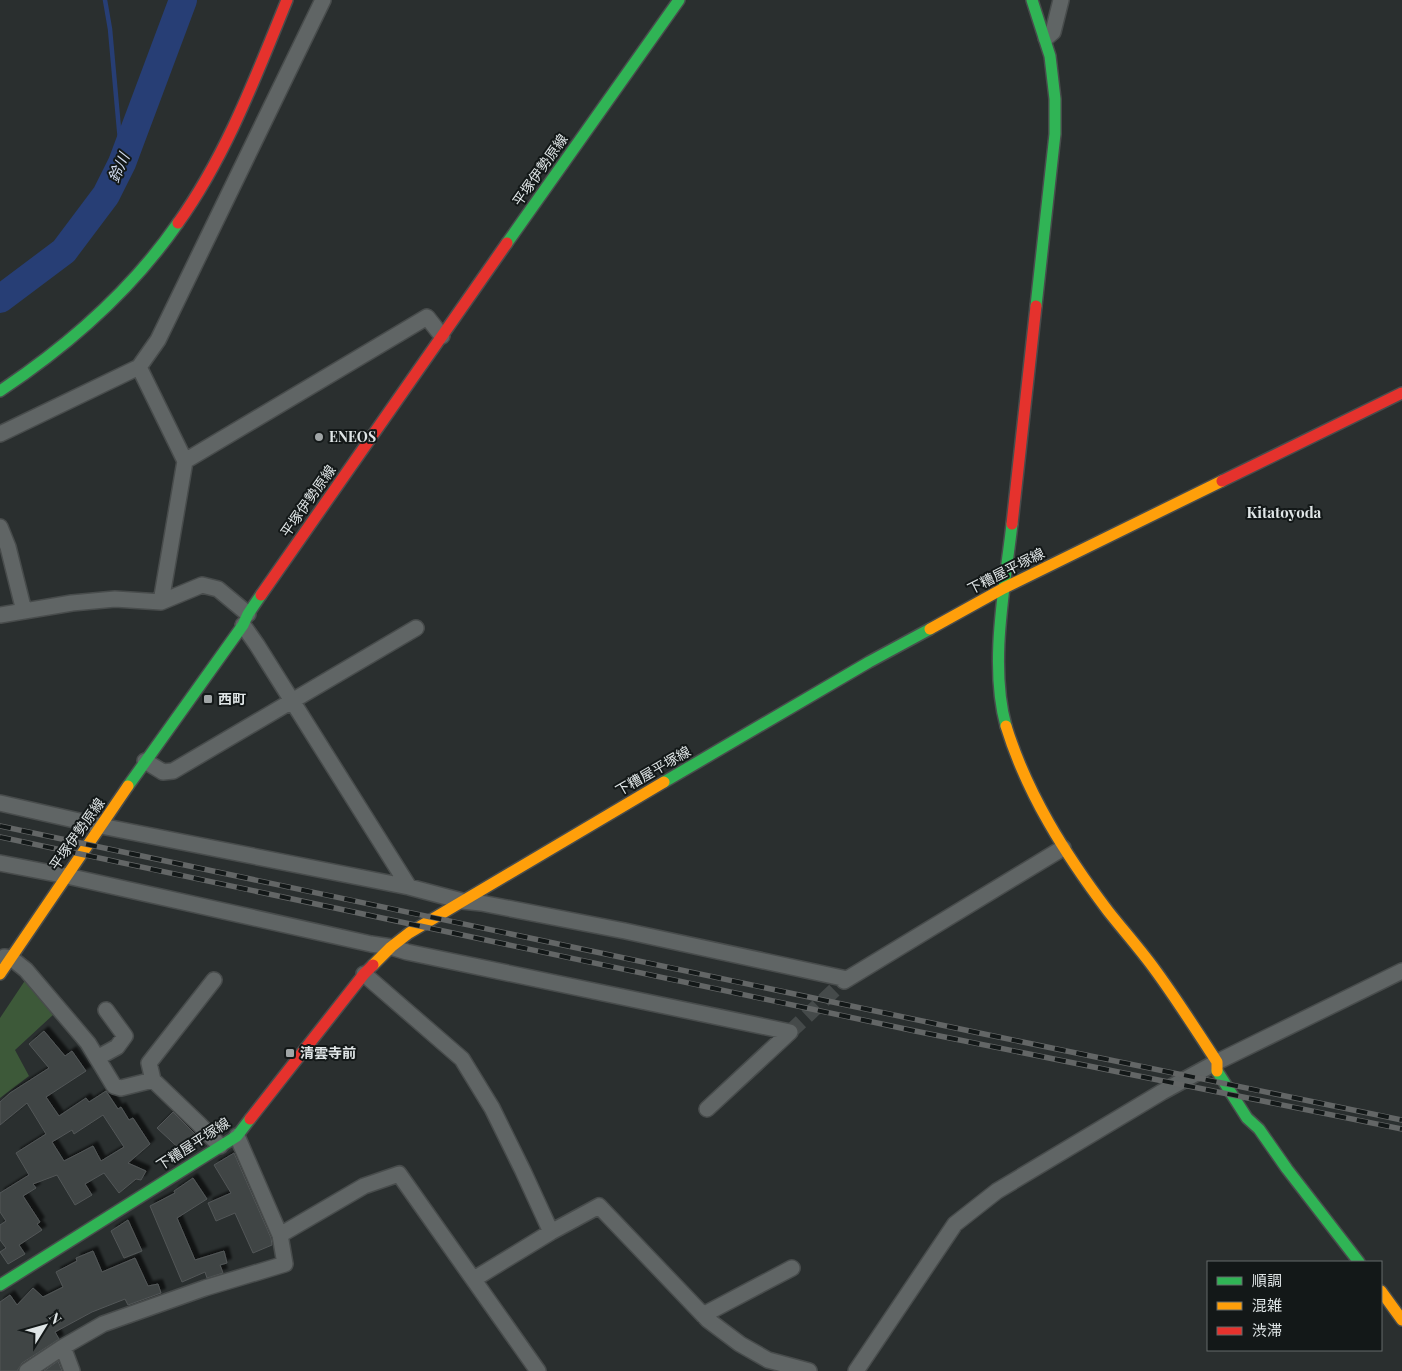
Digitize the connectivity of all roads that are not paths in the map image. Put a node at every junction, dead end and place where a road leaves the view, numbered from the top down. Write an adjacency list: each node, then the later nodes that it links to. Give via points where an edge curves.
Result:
1 (287, 0): 9 (main road, via 250,90 206,180 181,220 142,270 96,317 51,355)
2 (323, 0): 8 (street, via 158,340)
3 (679, 0): 7 (main road, 平塚伊勢原線)
4 (1032, 0): 6 (main road)
5 (1061, 0): 6 (street, via 1053,32)
6 (1046, 38): 14 (main road, via 1053,66 1055,134)
7 (442, 336): 12 (street, via 427,318); 18 (main road, 平塚伊勢原線)
8 (139, 367): 11 (street); 12 (street)
9 (0, 391)
10 (1402, 393): 14 (main road, 下糟屋平塚線)
11 (0, 434)
12 (185, 461): 15 (street)
13 (0, 527): 16 (street)
14 (1004, 588): 24 (main road, via 998,680 1004,722 1030,790); 28 (main road, 下糟屋平塚線, via 869,662)
15 (161, 602): 16 (street, via 115,599); 18 (street, via 202,585 218,589)
16 (24, 611): 17 (street)
17 (0, 615)
18 (245, 619): 20 (street); 21 (main road, 平塚伊勢原線)
19 (416, 628): 20 (street)
20 (292, 702): 21 (street, via 173,771 162,772); 27 (street)
21 (145, 761): 23 (main road, 平塚伊勢原線)
22 (0, 803): 23 (street)
23 (101, 826): 26 (main road, 平塚伊勢原線); 27 (street)
24 (1063, 848): 28 (street, via 846,980 625,931); 37 (main road, via 1160,976)
25 (0, 863): 26 (street)
26 (66, 876): 29 (street); 30 (main road, 平塚伊勢原線)
27 (408, 887): 28 (street)
28 (462, 901): 29 (main road, 下糟屋平塚線)
29 (391, 947): 33 (main road, 下糟屋平塚線); 39 (street, via 790,1032)
30 (5, 957): 32 (main road, 平塚伊勢原線); 36 (street, via 32,978)
31 (1402, 971): 37 (street)
32 (0, 974)
33 (364, 974): 40 (main road, 下糟屋平塚線); 42 (street, via 462,1059 492,1108)
34 (214, 980): 38 (street, via 149,1063)
35 (106, 1010): 36 (street, via 125,1036 117,1047)
36 (97, 1058): 38 (street, via 114,1086 121,1088)
37 (1217, 1062): 44 (main road, via 1225,1065 1257,1114 1259,1129 1287,1169); 56 (street, via 997,1191 955,1224)
38 (153, 1080): 41 (street)
39 (707, 1109)
40 (237, 1136): 41 (main road, 下糟屋平塚線); 43 (street)
41 (220, 1146): 47 (main road, 下糟屋平塚線)
42 (551, 1232): 46 (street); 49 (street, via 599,1206)
43 (280, 1235): 46 (street, via 364,1186 399,1174); 51 (street, via 285,1264 103,1324)
44 (1358, 1261)
45 (792, 1268): 49 (street)
46 (474, 1279): 54 (street)
47 (0, 1285)
48 (1382, 1292): 50 (main road)
49 (704, 1315): 55 (street, via 740,1344 768,1360)
50 (1402, 1320)
51 (63, 1347): 52 (street); 53 (street)
52 (27, 1371)
53 (72, 1371)
54 (538, 1371)
55 (809, 1371)
56 (856, 1371)

